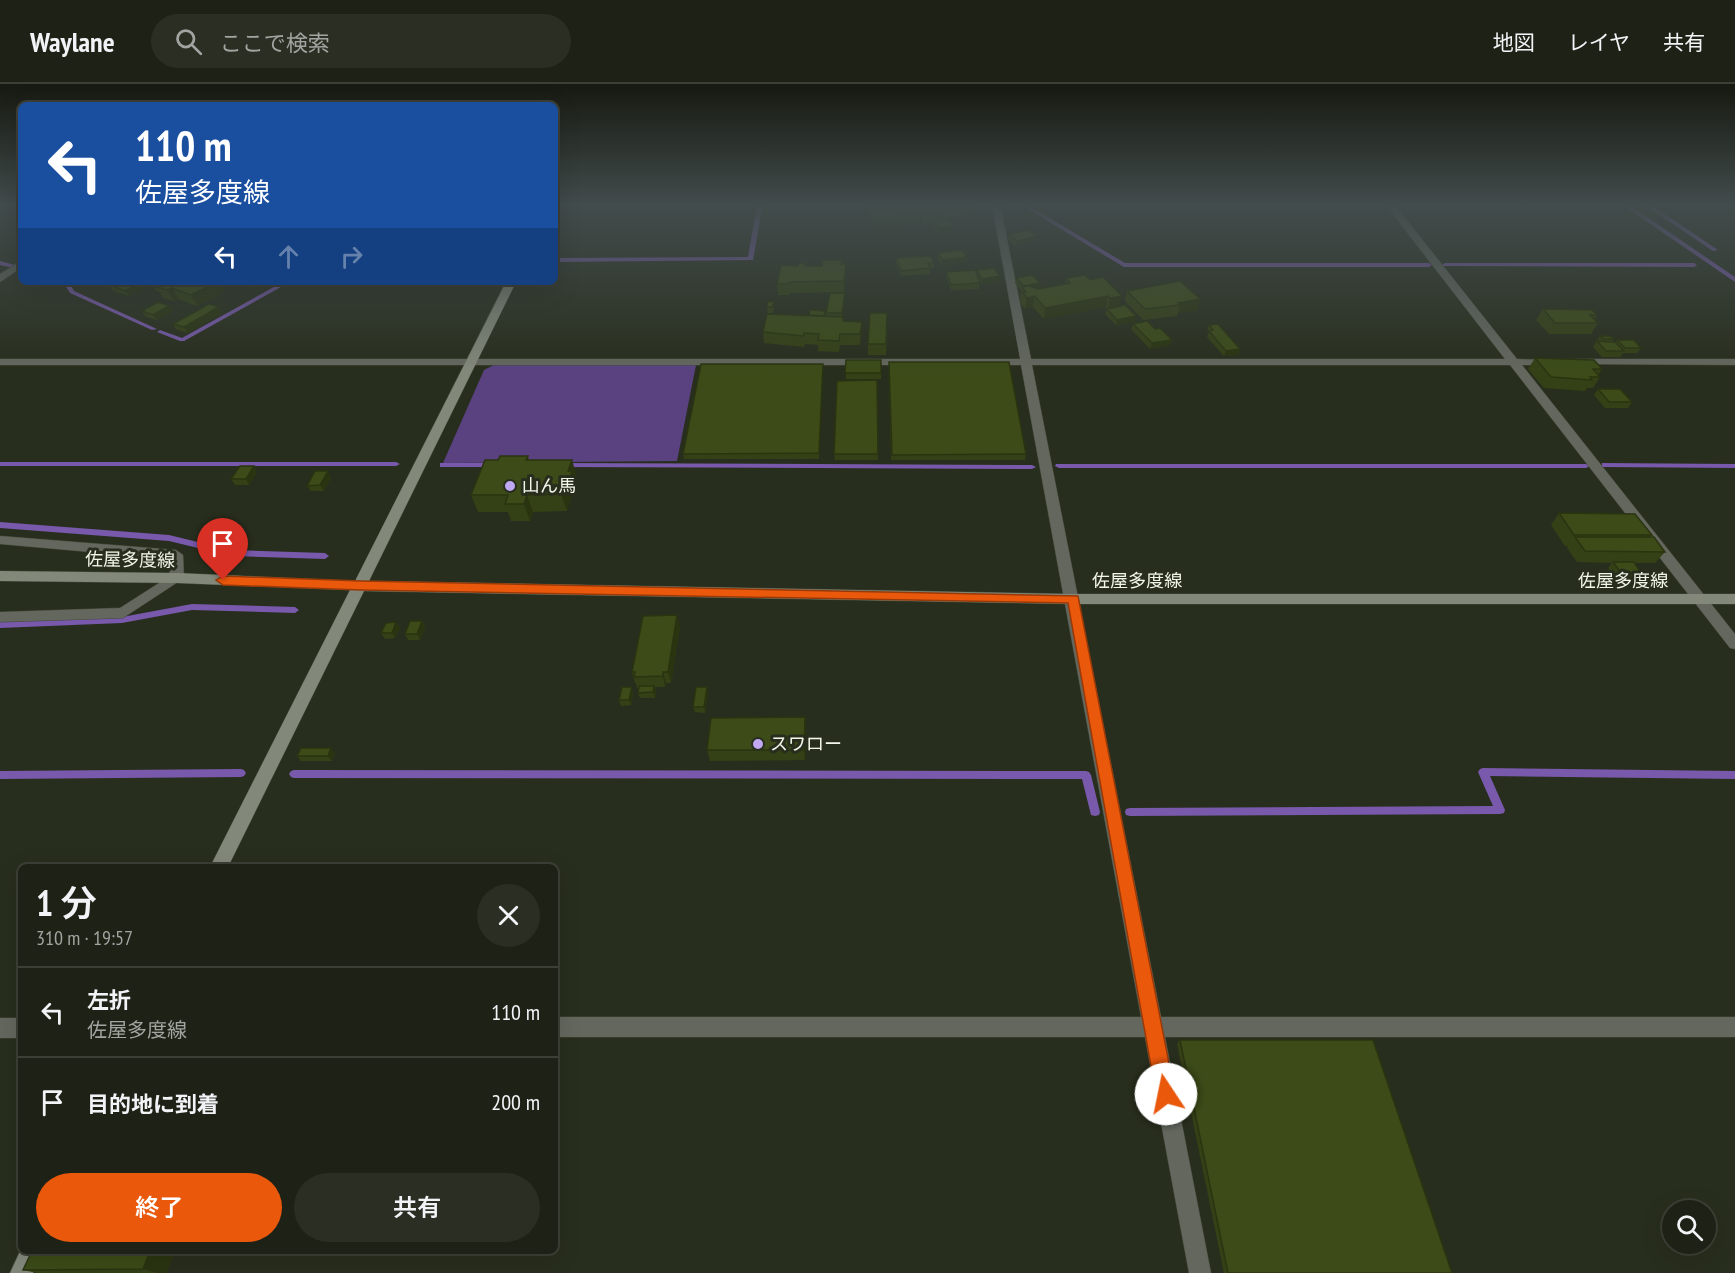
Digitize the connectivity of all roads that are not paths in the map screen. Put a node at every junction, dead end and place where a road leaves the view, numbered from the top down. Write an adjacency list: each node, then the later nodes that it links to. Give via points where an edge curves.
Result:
1 (1007, 259): 8 (street)
2 (1432, 259): 10 (street)
3 (18, 266): 4 (street)
4 (0, 279)
5 (510, 285): 7 (main road)
6 (0, 362): 7 (street)
7 (472, 362): 8 (street); 14 (main road)
8 (1027, 362): 10 (street); 15 (street)
9 (1735, 362): 10 (street)
10 (1513, 363): 16 (street)
11 (0, 540): 13 (street, via 177,555)
12 (0, 576): 13 (main road, 佐屋多度線)
13 (177, 578): 14 (main road, 佐屋多度線); 18 (street, via 123,613)
14 (361, 586): 15 (main road, 佐屋多度線); 20 (main road)
15 (1073, 599): 16 (main road, 佐屋多度線); 22 (street)
16 (1700, 599): 17 (main road, 佐屋多度線); 19 (street)
17 (1735, 599)
18 (0, 617)
19 (1735, 644)
20 (221, 864)
21 (558, 1027): 22 (street)
22 (1152, 1027): 23 (street); 28 (street)
23 (1735, 1027)
24 (0, 1028): 25 (street)
25 (18, 1028)
26 (30, 1254): 27 (main road)
27 (21, 1273)
28 (1200, 1273)

